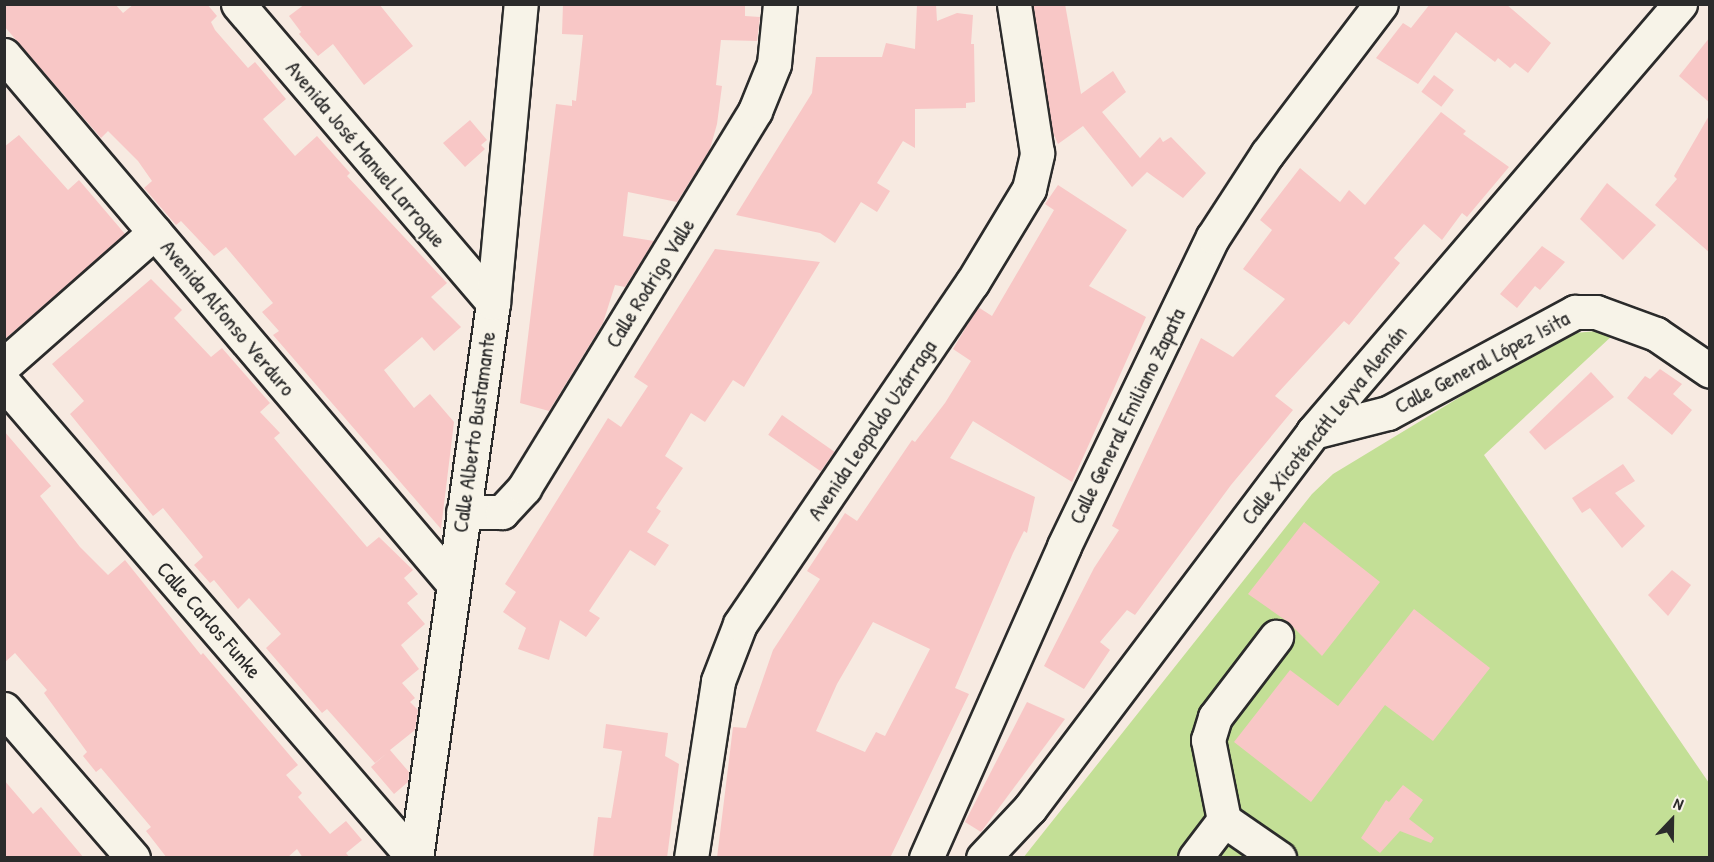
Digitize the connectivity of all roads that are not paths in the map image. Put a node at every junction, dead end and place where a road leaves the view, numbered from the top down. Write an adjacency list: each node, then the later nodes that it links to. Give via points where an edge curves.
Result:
1 (238, 4): 10 (street, Avenida José Manuel Larroque)
2 (497, 4): 7 (street)
3 (780, 4): 15 (street, Calle Rodrigo Valle, via 774,64 755,111 524,488 502,512)
4 (1014, 4): 22 (street, Avenida Leopoldo Uzárraga, via 1037,153 1029,189 972,283 740,624 718,681)
5 (1381, 4): 23 (street, Calle General Emiliano Zapata, via 1267,154 1213,237 1064,546)
6 (1680, 4): 14 (street, Calle Xicoténcátl Leyva Alemán)
7 (520, 19): 10 (street, Calle Alberto Bustamante)
8 (4, 55): 9 (street, Avenida Alfonso Verduro)
9 (155, 232): 11 (street); 16 (street, Avenida Alfonso Verduro)
10 (493, 303): 15 (street, Calle Alberto Bustamante)
11 (4, 365)
12 (1710, 371): 14 (street, Calle General López Isita, via 1656,334 1596,312 1575,312 1388,412)
13 (4, 383): 21 (street, Calle Carlos Funke)
14 (1313, 432): 24 (street, Calle Xicoténcátl Leyva Alemán, via 1030,808)
15 (463, 512): 16 (street, Calle Alberto Bustamante)
16 (452, 582): 21 (street, Calle Alberto Bustamante)
17 (1276, 637): 19 (street, via 1215,717 1208,740)
18 (4, 709): 20 (street)
19 (1224, 819): 25 (street); 26 (street)
20 (133, 858)
21 (415, 858)
22 (691, 858)
23 (926, 858)
24 (983, 858)
25 (1195, 858)
26 (1279, 858)

